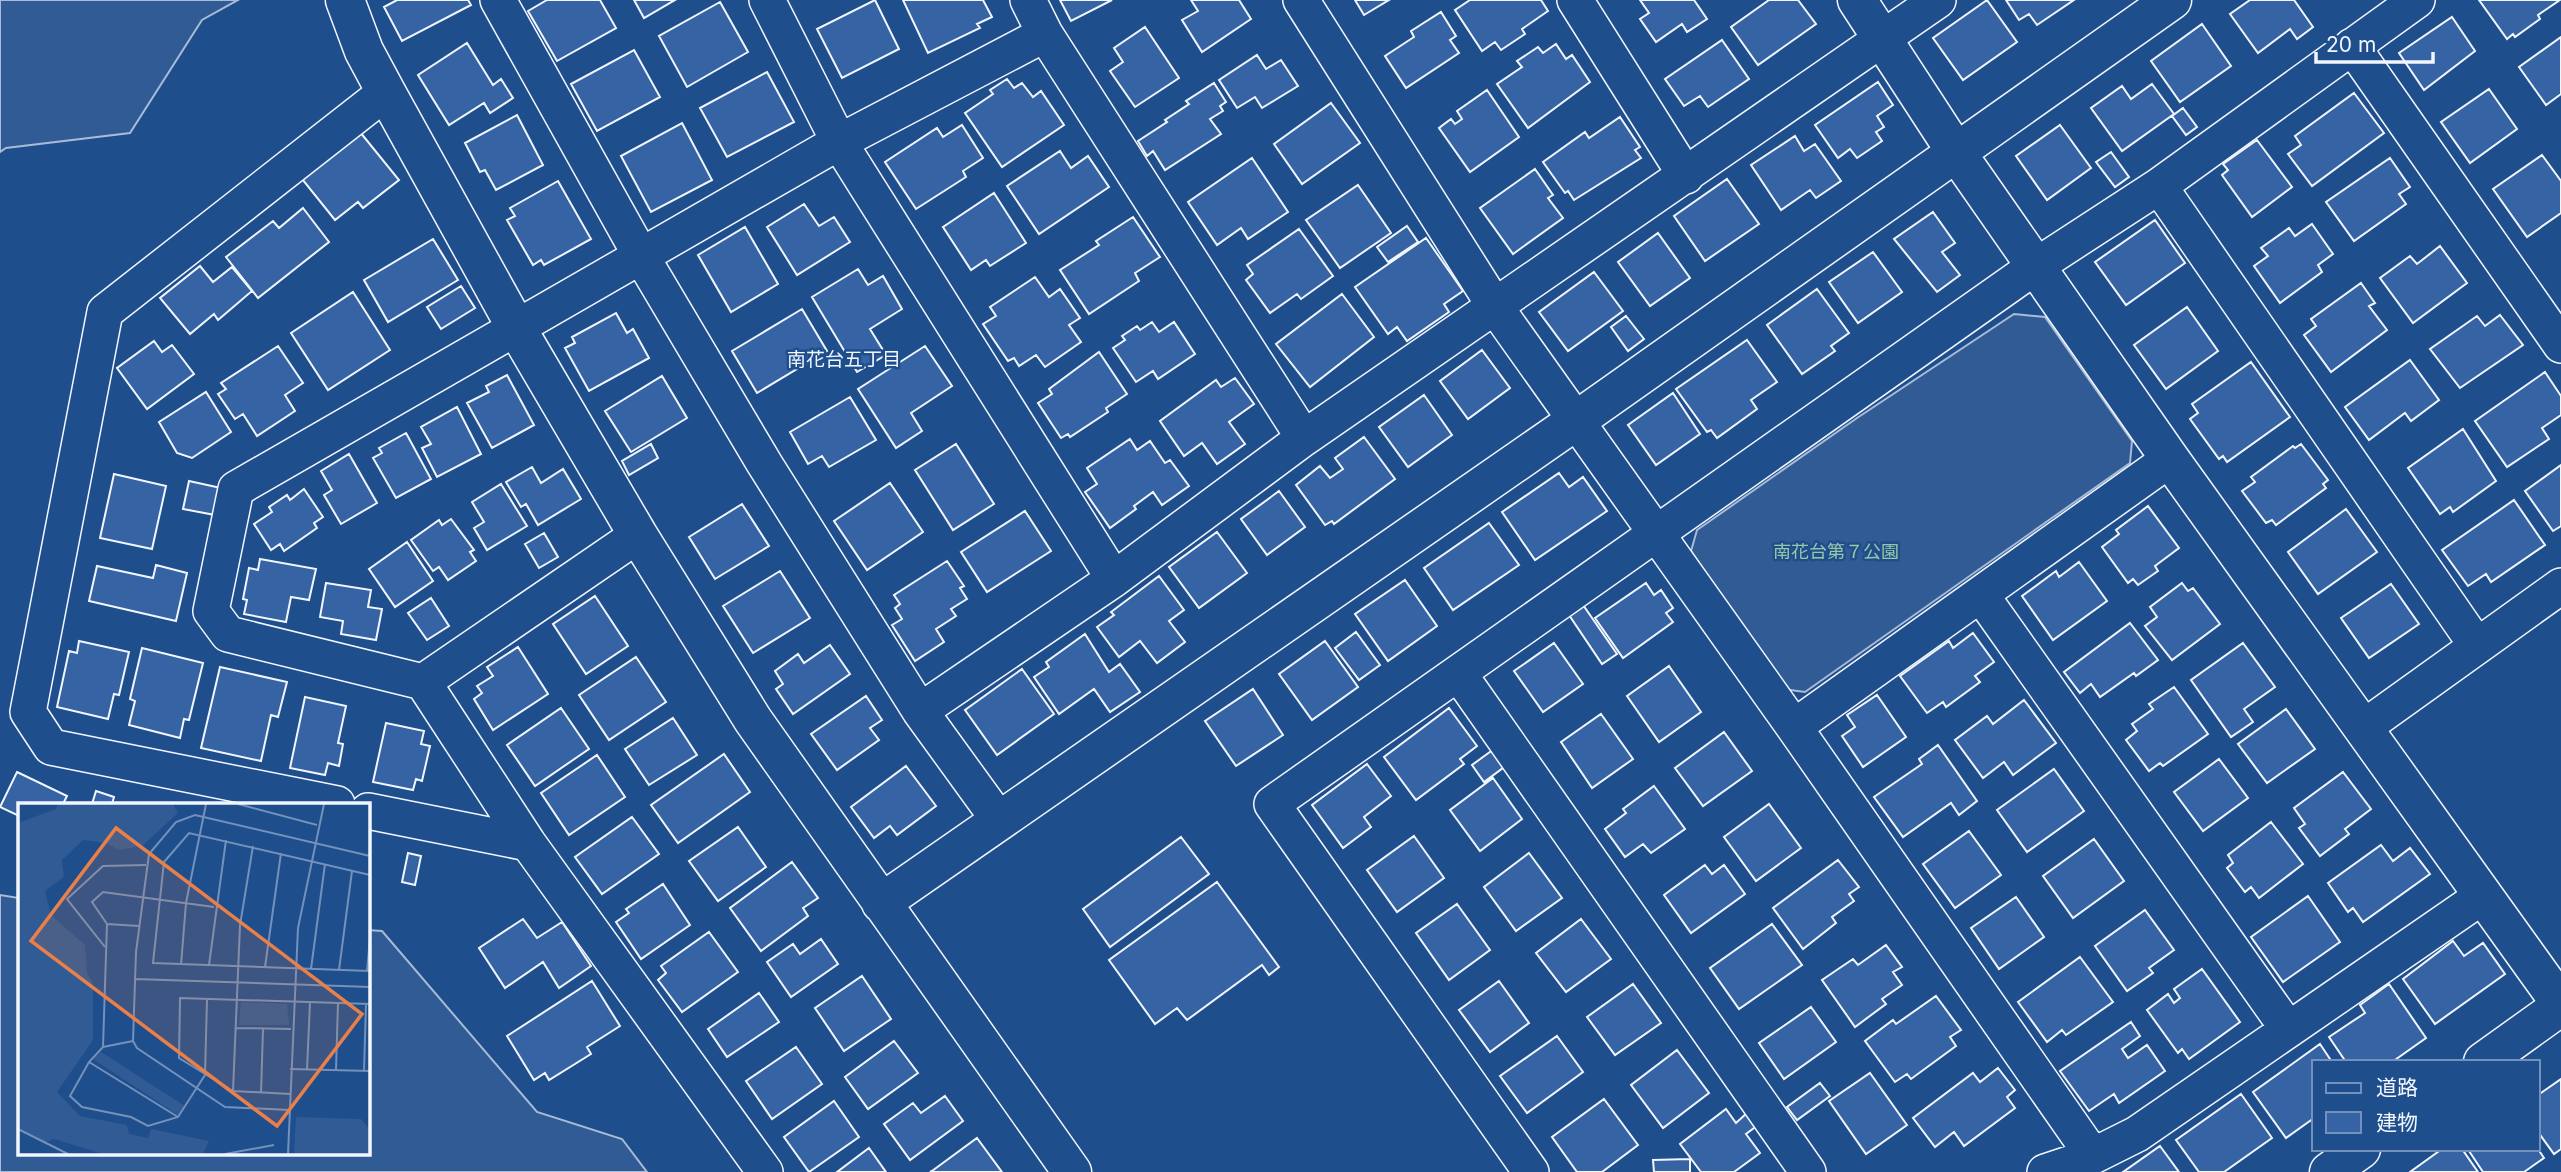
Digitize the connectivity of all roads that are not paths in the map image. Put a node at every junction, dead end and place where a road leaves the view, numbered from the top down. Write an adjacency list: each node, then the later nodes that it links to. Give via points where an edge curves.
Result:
1 (345, 0): 14 (street)
2 (498, 0): 19 (street)
3 (767, 0): 15 (street)
4 (1028, 0): 11 (street)
5 (1301, 0): 21 (street)
6 (1575, 0): 17 (street)
7 (1857, 0): 12 (street)
8 (1938, 0): 12 (street)
9 (2172, 0): 16 (street)
10 (2417, 0): 13 (street)
11 (1045, 34): 15 (street); 25 (street)
12 (1882, 41): 16 (street); 17 (street)
13 (2352, 46): 18 (street); 23 (street)
14 (386, 92): 22 (street); 38 (street, via 105,312 28,712 51,747)
15 (839, 142): 19 (street); 29 (street)
16 (1956, 152): 20 (street); 24 (street)
17 (1686, 176): 21 (street)
18 (2159, 186): 20 (street); 32 (street)
19 (641, 256): 22 (street); 35 (street)
20 (2036, 266): 26 (street); 27 (street)
21 (1496, 308): 24 (street); 25 (street)
22 (517, 329): 28 (street); 34 (street, via 236,489 211,611 228,634)
23 (2561, 345)
24 (1577, 420): 27 (street); 40 (street)
25 (1304, 438): 29 (street)
26 (2170, 459): 31 (street); 37 (street)
27 (1658, 534): 33 (street); 36 (street)
28 (638, 535): 34 (street); 43 (street, via 753,720)
29 (1114, 579): 35 (street)
30 (2561, 586): 32 (street)
31 (1981, 595): 36 (street); 45 (street)
32 (2477, 646): 37 (street)
33 (1459, 674): 51 (street, via 1272,804); 52 (street)
34 (423, 682): 41 (street)
35 (920, 711): 40 (street)
36 (1794, 727): 48 (street)
37 (2363, 728): 42 (street)
38 (332, 803)
39 (369, 811): 41 (street)
40 (999, 820): 43 (street)
41 (528, 843): 49 (street)
42 (2484, 895): 44 (street); 45 (street)
43 (881, 903): 50 (street)
44 (2561, 1005): 46 (street)
45 (2288, 1029): 48 (street, via 2137,1134)
46 (2486, 1060)
47 (2358, 1151): 54 (street)
48 (2092, 1156): 53 (street)
49 (765, 1172)
50 (1072, 1172)
51 (1531, 1172)
52 (1808, 1172)
53 (2045, 1172)
54 (2329, 1172)

